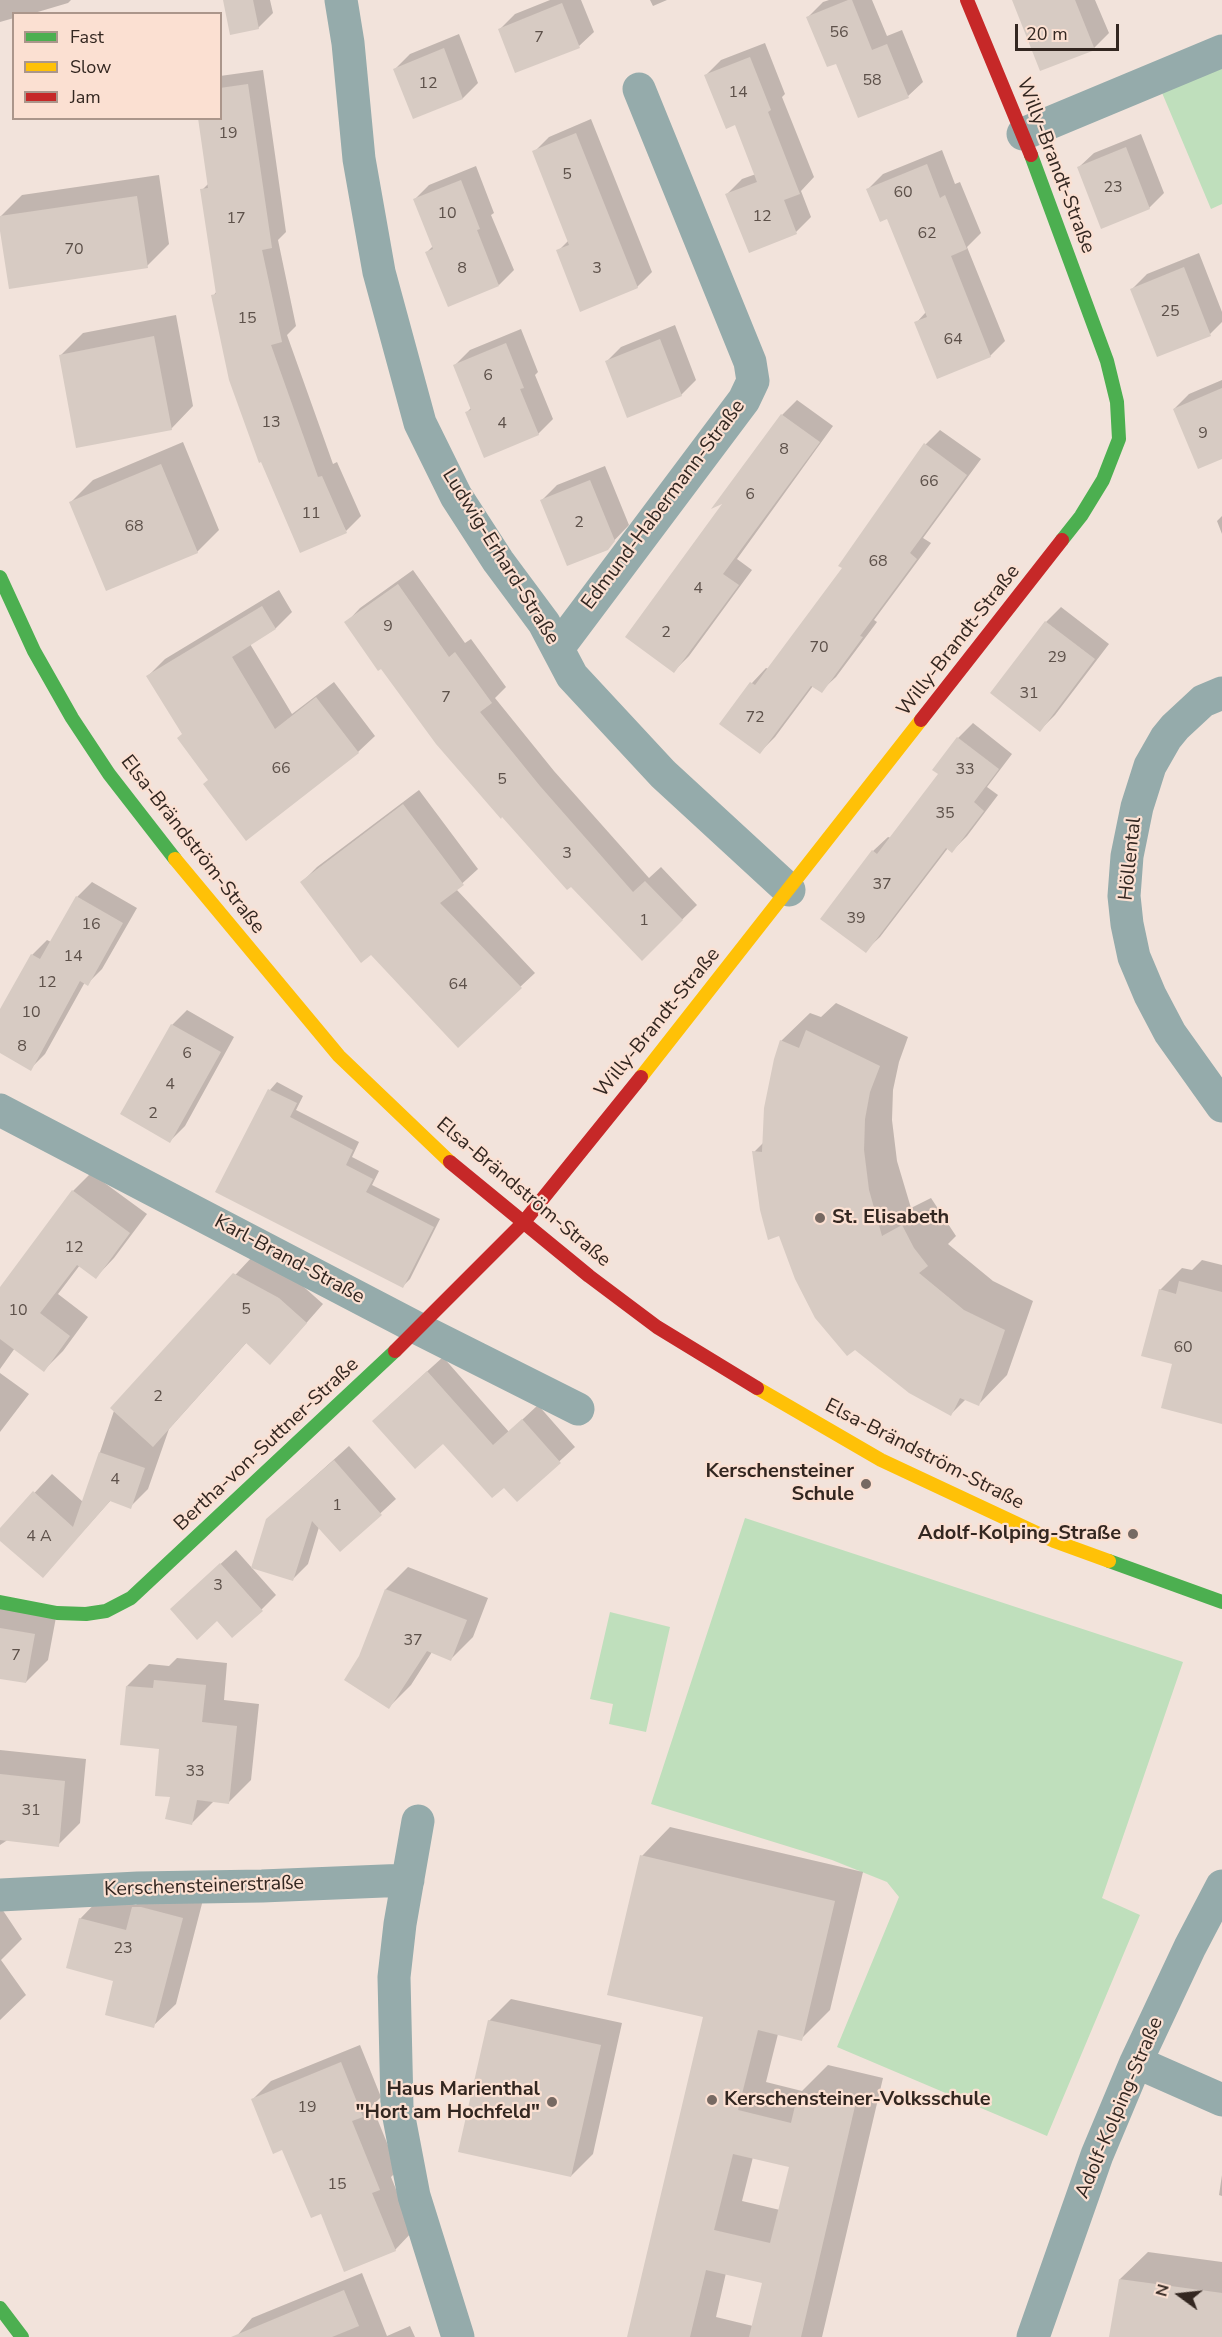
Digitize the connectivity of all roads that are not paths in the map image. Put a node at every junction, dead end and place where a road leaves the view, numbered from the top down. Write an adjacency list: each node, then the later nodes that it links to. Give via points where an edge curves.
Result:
1 (341, 0): 7 (street, Ludwig-Erhard-Straße, via 359,159 379,272 420,423 456,496)
2 (967, 0): 5 (street, Willy-Brandt-Straße)
3 (1222, 51): 5 (street)
4 (639, 89): 7 (street, Edmund-Habermann-Straße, via 750,362 753,381 744,400)
5 (1023, 134): 9 (street, Willy-Brandt-Straße, via 1107,361 1118,402 1119,439 1103,480 1081,516)
6 (0, 577): 12 (street, Elsa-Brändström-Straße, via 34,651 72,718 109,774 202,894 339,1056 459,1170)
7 (558, 648): 9 (street, Ludwig-Erhard-Straße, via 572,676 663,774)
8 (1222, 693): 10 (street, Höllental, via 1203,701 1175,727 1150,766 1127,855 1124,896 1134,957 1150,995 1170,1033)
9 (789, 890): 12 (street, Willy-Brandt-Straße)
10 (1222, 1106)
11 (0, 1110): 13 (street, Karl-Brand-Straße)
12 (523, 1223): 13 (street, Bertha-von-Suttner-Straße); 16 (street, Elsa-Brändström-Straße, via 665,1332 881,1460 1054,1541)
13 (419, 1329): 14 (street, Karl-Brand-Straße); 15 (street, Bertha-von-Suttner-Straße, via 131,1599 106,1611 86,1614 57,1613)
14 (578, 1409)
15 (0, 1602)
16 (1222, 1602)
17 (418, 1821): 18 (street)
18 (408, 1880): 20 (street, Kerschensteinerstraße); 25 (street, via 394,1977 397,2107 414,2196)
19 (1222, 1886): 21 (street, Adolf-Kolping-Straße)
20 (0, 1895)
21 (1136, 2062): 22 (street); 26 (street, Adolf-Kolping-Straße, via 1097,2155)
22 (1222, 2100)
23 (0, 2308): 24 (street)
24 (22, 2337)
25 (458, 2337)
26 (1033, 2337)

